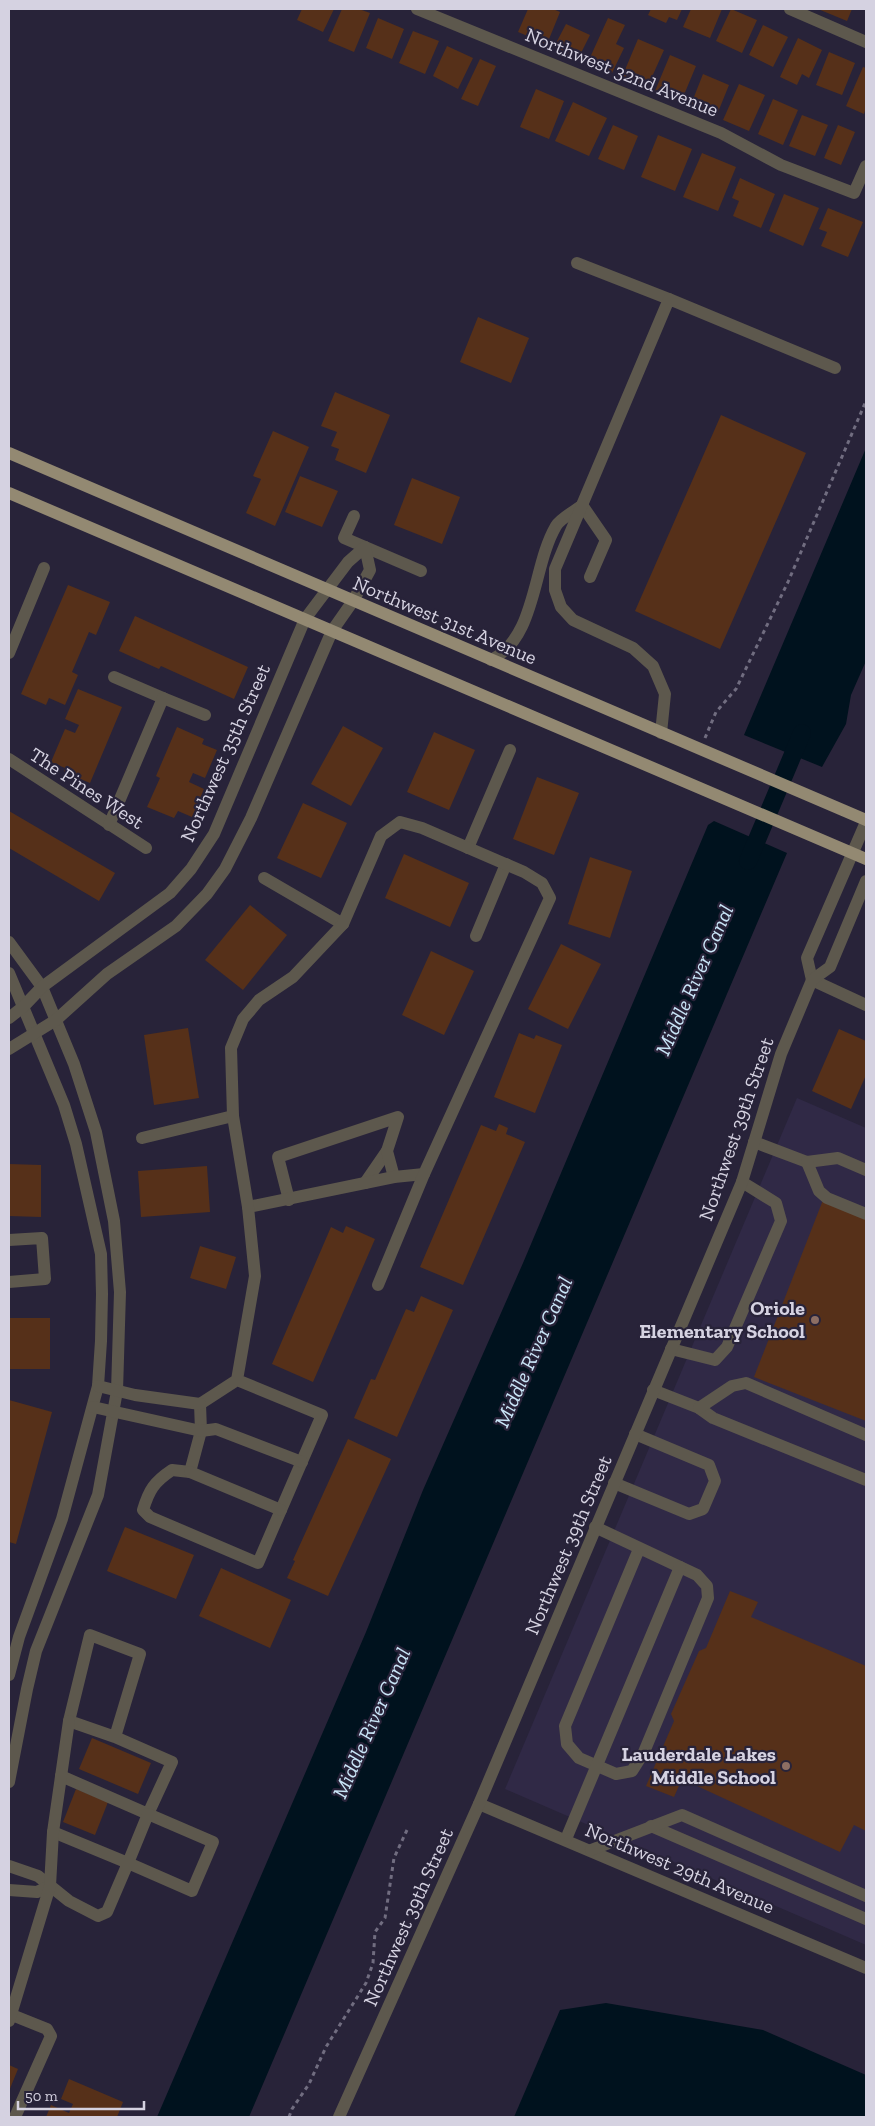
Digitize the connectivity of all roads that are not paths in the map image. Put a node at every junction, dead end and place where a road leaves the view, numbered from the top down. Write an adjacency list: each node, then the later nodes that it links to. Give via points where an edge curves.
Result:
1 (417, 9): 3 (street, Northwest 32nd Avenue)
2 (790, 9): 4 (street)
3 (446, 14): 5 (street, Northwest 32nd Avenue, via 721,133 781,166 854,192)
4 (866, 42)
5 (866, 166)
6 (577, 263): 7 (street)
7 (669, 299): 8 (street); 11 (street)
8 (835, 368)
9 (9, 453): 17 (main road, Northwest 31st Avenue)
10 (9, 493): 19 (main road)
11 (582, 505): 16 (street, via 606,540); 22 (street, via 557,524 520,634 506,651); 26 (street, via 555,569 555,590 561,607 573,620 633,648 654,666 664,694)
12 (354, 516): 13 (street, via 344,538)
13 (365, 547): 15 (street); 17 (street, Northwest 35th Street, via 348,562); 18 (street, via 370,570)
14 (44, 568): 21 (street)
15 (421, 572)
16 (590, 577)
17 (326, 590): 18 (main road, Northwest 31st Avenue); 19 (street, Northwest 35th Street)
18 (353, 601): 20 (street); 22 (main road, Northwest 31st Avenue)
19 (305, 619): 20 (main road); 43 (street, Northwest 35th Street, via 214,834 191,869 170,893)
20 (332, 631): 33 (main road); 47 (street, via 226,869 176,926 107,974)
21 (9, 653)
22 (491, 660): 26 (main road, Northwest 31st Avenue)
23 (114, 677): 24 (street)
24 (163, 698): 25 (street); 30 (street)
25 (205, 716)
26 (661, 733): 29 (main road, Northwest 31st Avenue)
27 (510, 750): 32 (street)
28 (9, 759): 30 (street, The Pines West)
29 (866, 821): 33 (street)
30 (109, 825): 31 (street, The Pines West)
31 (146, 848)
32 (468, 848): 35 (street); 38 (street, via 400,822 381,836)
33 (853, 853): 34 (main road); 42 (street, via 807,958)
34 (866, 859)
35 (506, 864): 39 (street); 56 (street, via 542,883 550,898)
36 (264, 878): 38 (street)
37 (866, 881): 42 (street, Northwest 39th Street, via 830,967)
38 (343, 924): 50 (street, via 293,977 259,1000 243,1019 231,1048)
39 (476, 936)
40 (9, 942): 43 (street)
41 (9, 973): 45 (street)
42 (812, 980): 44 (street); 52 (street, Northwest 39th Street, via 782,1054)
43 (42, 987): 45 (street, Northwest 35th Street); 47 (street)
44 (866, 1005)
45 (23, 1007): 46 (street, Northwest 35th Street); 48 (street)
46 (9, 1018)
47 (56, 1020): 48 (street); 70 (street, via 96,1132 114,1222 120,1292)
48 (34, 1034): 49 (street); 68 (street, via 67,1115 101,1254 102,1341)
49 (9, 1049)
50 (233, 1116): 51 (street); 61 (street)
51 (142, 1138)
52 (754, 1142): 54 (street); 58 (street, Northwest 39th Street)
53 (387, 1151): 57 (street); 59 (street); 60 (street, via 398,1117 278,1157)
54 (807, 1162): 55 (street, via 838,1158); 62 (street, via 819,1191 826,1198)
55 (866, 1170)
56 (424, 1174): 57 (street); 65 (street)
57 (394, 1177): 59 (street)
58 (742, 1182): 66 (street, Northwest 39th Street); 66 (street, via 776,1203 781,1221 727,1348 715,1360)
59 (365, 1183): 60 (street)
60 (289, 1200): 61 (street)
61 (248, 1207): 67 (street, via 255,1276)
62 (866, 1214)
63 (9, 1240): 64 (street, via 42,1238 45,1279)
64 (9, 1282)
65 (378, 1285)
66 (671, 1349): 69 (street, Northwest 39th Street)
67 (237, 1380): 71 (street); 78 (street, via 322,1415)
68 (98, 1386): 70 (street); 72 (street)
69 (654, 1390): 73 (street); 76 (street, Northwest 39th Street)
70 (117, 1391): 71 (street); 74 (street)
71 (200, 1404): 75 (street)
72 (92, 1407): 74 (street); 86 (street, via 62,1519 19,1637)
73 (699, 1408): 77 (street, via 732,1386 746,1383); 80 (street, via 713,1418)
74 (114, 1411): 75 (street); 91 (street, via 98,1495 36,1651)
75 (201, 1431): 78 (street, via 216,1429); 79 (street)
76 (635, 1434): 81 (street, Northwest 39th Street); 81 (street, via 709,1464 715,1481 703,1509 688,1514)
77 (866, 1435)
78 (302, 1462): 82 (street)
79 (190, 1472): 82 (street); 82 (street, via 172,1470 156,1481 143,1510 150,1516 258,1563)
80 (866, 1480)
81 (614, 1483): 83 (street, Northwest 39th Street)
82 (281, 1510)
83 (595, 1527): 84 (street); 92 (street, Northwest 39th Street)
84 (639, 1549): 85 (street); 89 (street, via 565,1726 567,1744 579,1758)
85 (680, 1568): 89 (street); 89 (street, via 702,1580 707,1586 708,1598 644,1752 632,1771 616,1774)
86 (9, 1675)
87 (69, 1721): 88 (street); 88 (street, via 90,1635 140,1654); 90 (street)
88 (114, 1737): 93 (street, via 172,1762)
89 (598, 1766): 96 (street)
90 (61, 1776): 93 (street); 95 (street)
91 (9, 1777)
92 (479, 1804): 96 (street, Northwest 29th Avenue); 107 (street, Northwest 39th Street)
93 (148, 1814): 98 (street); 98 (street, via 213,1842 192,1891)
94 (651, 1826): 97 (street); 102 (street, via 682,1815); 103 (street)
95 (53, 1832): 98 (street); 100 (street)
96 (566, 1839): 97 (street, Northwest 29th Avenue)
97 (591, 1850): 104 (street, Northwest 29th Avenue)
98 (128, 1863): 100 (street, via 107,1912 98,1916 69,1901)
99 (9, 1866): 100 (street, via 38,1876)
100 (50, 1886): 101 (street, via 37,1892); 105 (street)
101 (9, 1890)
102 (866, 1896)
103 (866, 1919)
104 (866, 1968)
105 (10, 2018): 106 (street, via 47,2029 50,2036)
106 (16, 2117)
107 (340, 2117)

